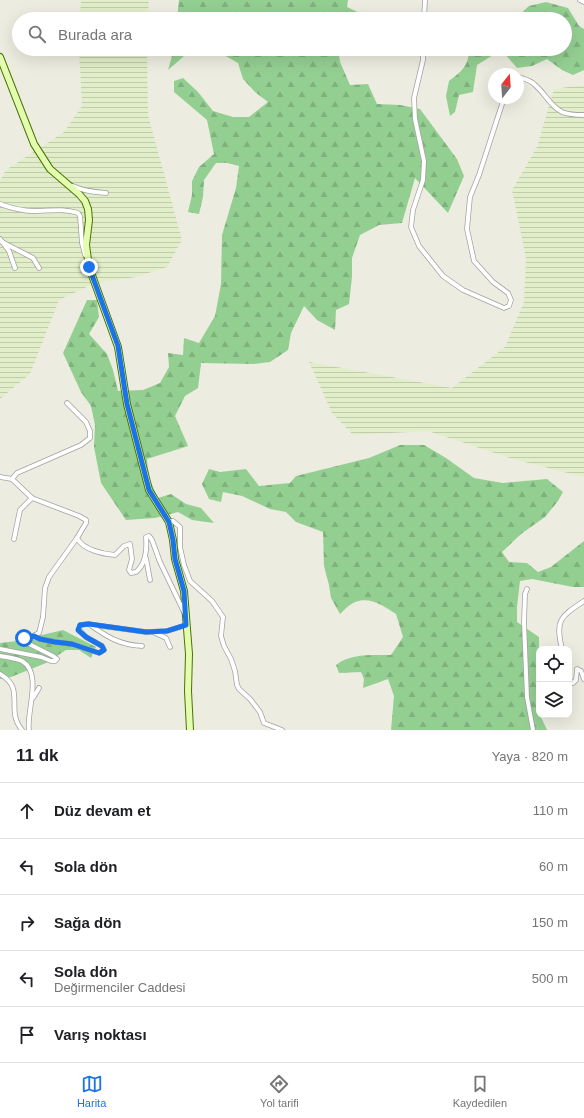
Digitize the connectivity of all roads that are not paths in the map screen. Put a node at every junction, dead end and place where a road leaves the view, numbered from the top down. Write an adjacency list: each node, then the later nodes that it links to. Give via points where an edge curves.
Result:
1 (424, 0): 4 (street)
2 (580, 0): 3 (street)
3 (584, 2)
4 (424, 12)
5 (423, 56): 8 (street, via 414,98 415,119 424,161 423,180 410,227 419,246 443,276 463,290 504,308 509,306 512,300 508,293 493,282 474,261 467,229 470,197)
6 (0, 57): 10 (main road, via 34,144 50,169)
7 (524, 78): 9 (street, via 536,85 554,108 571,115)
8 (502, 104)
9 (584, 115)
10 (67, 183): 11 (street, via 78,189); 14 (main road, via 85,201 88,209 86,245)
11 (106, 193)
12 (0, 204): 14 (street, via 32,211 53,209 78,213 82,243)
13 (1, 240): 15 (street, via 9,251); 16 (street, via 32,258)
14 (89, 267): 21 (main road, via 118,346 127,404 149,490)
15 (15, 268)
16 (39, 268)
17 (67, 403): 19 (street, via 86,422 90,438 81,445 17,474)
18 (0, 477): 19 (street)
19 (12, 479): 20 (street)
20 (32, 498): 22 (street, via 86,520); 23 (street, via 20,510)
21 (169, 522): 28 (main road, via 184,591); 46 (street, via 173,521 180,526 180,547 190,581 212,601 223,617 221,636 231,659 239,689 260,712 264,723)
22 (77, 538): 24 (street, via 89,549 115,555 130,544 131,573 139,570); 32 (street, via 49,577 45,588 39,633)
23 (14, 540)
24 (146, 556): 25 (street); 28 (street, via 146,537 149,536)
25 (150, 580)
26 (527, 589): 47 (street, via 524,622 527,697)
27 (584, 602): 34 (street, via 561,620 558,632)
28 (185, 614): 30 (main road)
29 (89, 624): 31 (street); 32 (street, via 80,625 78,630 102,646 104,650 99,653 84,647); 33 (street, via 122,644)
30 (186, 625): 31 (street); 45 (main road)
31 (153, 632): 35 (street, via 166,638)
32 (34, 636): 36 (street, via 24,638 25,642 53,656 55,661)
33 (142, 646)
34 (561, 646)
35 (170, 647)
36 (0, 649)
37 (0, 656): 42 (street, via 23,662 30,671 33,686)
38 (0, 674): 43 (street, via 13,686 15,716)
39 (584, 679): 40 (street, via 581,671 577,669 576,680)
40 (570, 682)
41 (39, 688): 42 (street)
42 (31, 704): 44 (street)
43 (22, 730)
44 (29, 730)
45 (190, 730)
46 (282, 730)
47 (533, 730)

